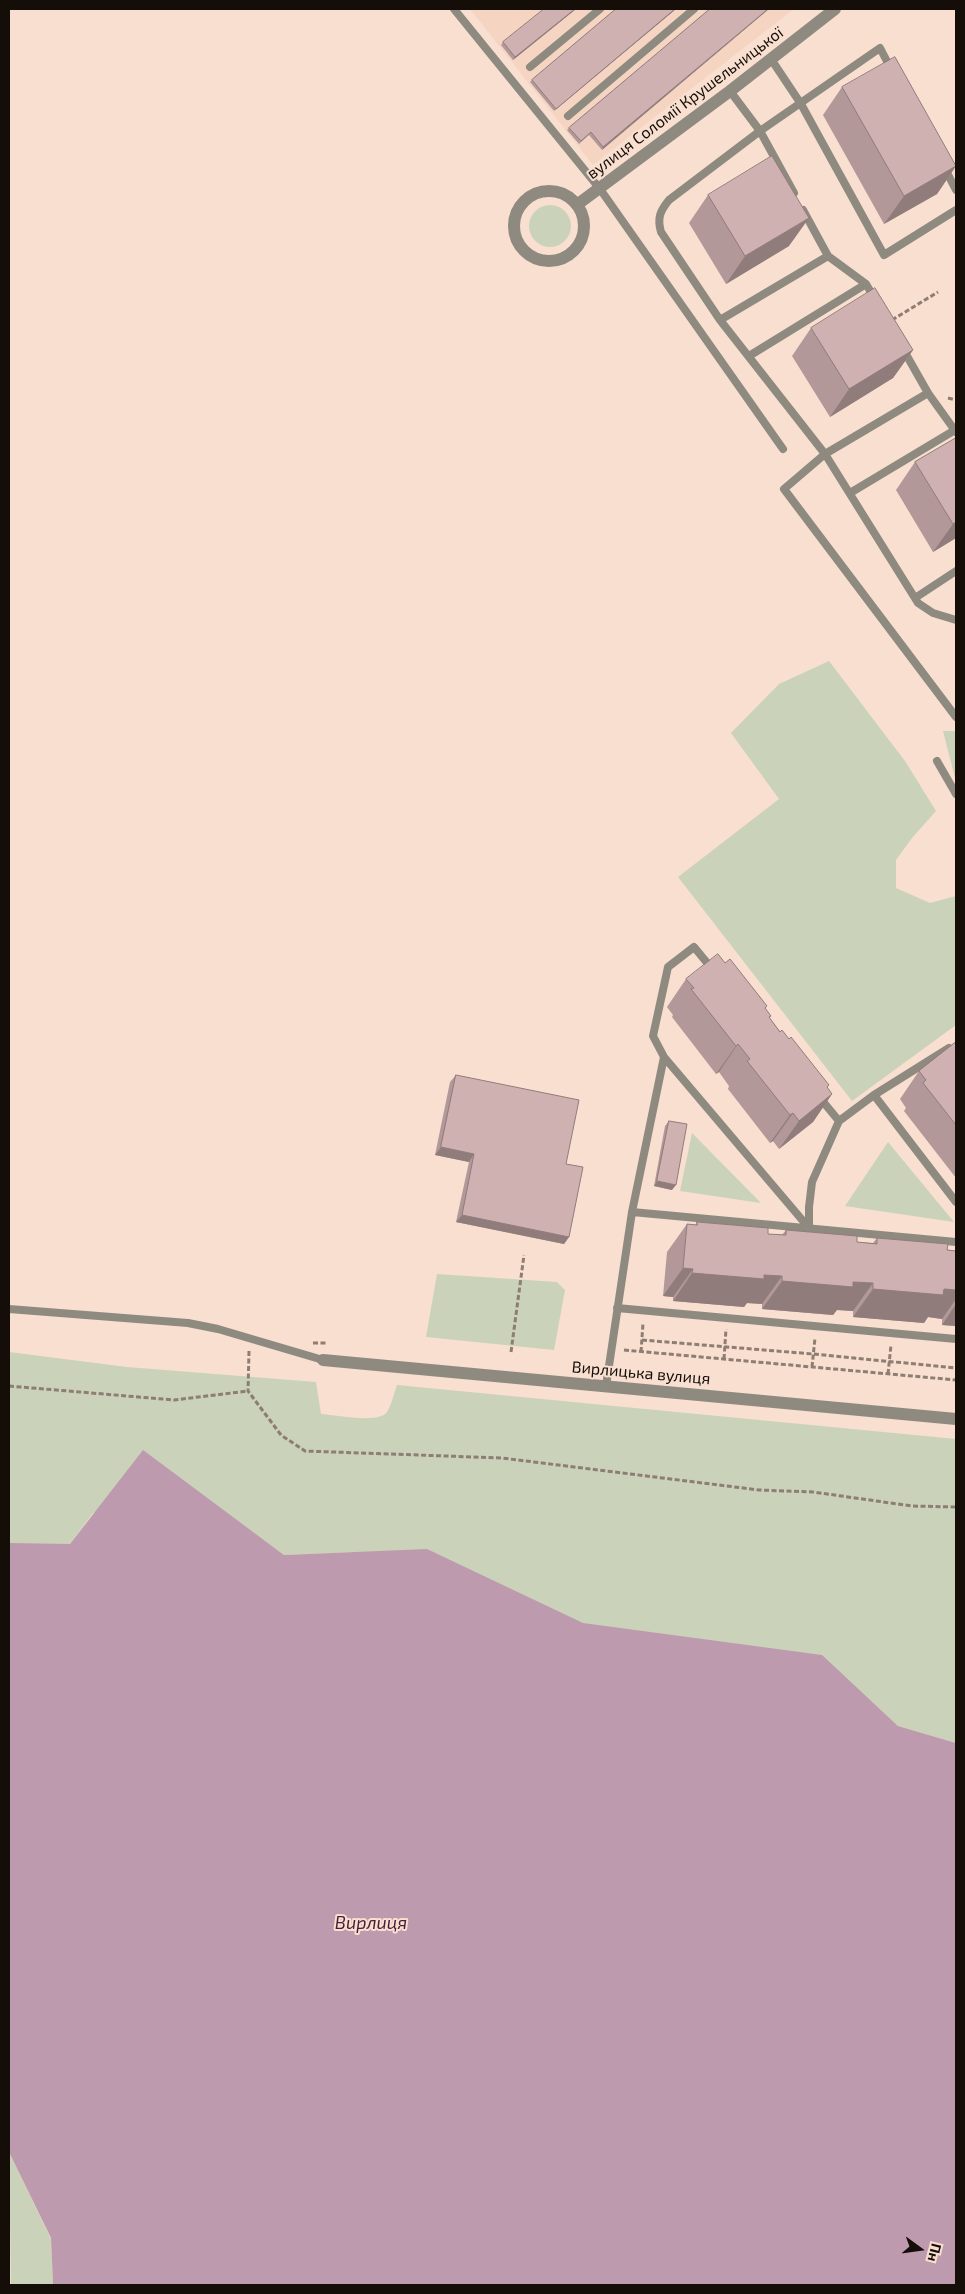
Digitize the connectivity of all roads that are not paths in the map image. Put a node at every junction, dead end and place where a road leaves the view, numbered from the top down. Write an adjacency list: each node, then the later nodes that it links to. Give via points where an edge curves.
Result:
1 (454, 9): 13 (lane)
2 (600, 9): 6 (lane)
3 (694, 9): 10 (lane)
4 (835, 9): 5 (street, вулиця Соломії Крушельницької)
5 (771, 59): 8 (street, вулиця Соломії Крушельницької); 9 (lane)
6 (530, 67)
7 (893, 74): 9 (lane, via 880,48)
8 (730, 91): 11 (lane); 13 (street, вулиця Соломії Крушельницької)
9 (801, 104): 11 (lane); 18 (lane, via 884,255)
10 (568, 116)
11 (760, 131): 15 (lane); 21 (lane, via 669,200 661,209 658,220 661,232)
12 (938, 157): 14 (lane)
13 (600, 189): 16 (street, вулиця Соломії Крушельницької); 27 (lane)
14 (956, 190)
15 (796, 198)
16 (578, 204): 16 (street, via 570,196 548,190 527,198 515,217 514,228 523,250 544,261 567,257 576,249 585,227)
17 (800, 206): 19 (lane)
18 (956, 210)
19 (828, 256): 20 (lane); 21 (lane)
20 (866, 284): 22 (lane); 24 (lane)
21 (720, 320): 24 (lane)
22 (888, 323)
23 (897, 338): 25 (lane)
24 (749, 356): 28 (lane)
25 (928, 393): 26 (lane); 28 (lane)
26 (955, 431): 29 (lane)
27 (783, 449)
28 (825, 454): 29 (lane); 33 (lane, via 784,489)
29 (850, 493): 31 (lane)
30 (956, 571): 31 (lane)
31 (915, 598): 32 (lane, via 925,609)
32 (956, 620)
33 (956, 717)
34 (937, 761): 35 (lane)
35 (956, 794)
36 (719, 977): 38 (lane, via 694,947 668,967 653,1036)
37 (956, 1057): 40 (lane, via 949,1048)
38 (664, 1058): 43 (lane); 44 (lane)
39 (814, 1091): 41 (lane)
40 (874, 1095): 41 (lane); 42 (lane)
41 (839, 1121): 44 (lane, via 812,1182)
42 (956, 1202)
43 (632, 1212): 44 (lane); 46 (lane)
44 (809, 1228): 45 (lane)
45 (956, 1242)
46 (617, 1308): 48 (lane); 50 (lane)
47 (9, 1309): 49 (lane, via 188,1323)
48 (956, 1339)
49 (323, 1360): 50 (street, Вирлицька вулиця)
50 (606, 1386): 51 (street, Вирлицька вулиця)
51 (956, 1419)

